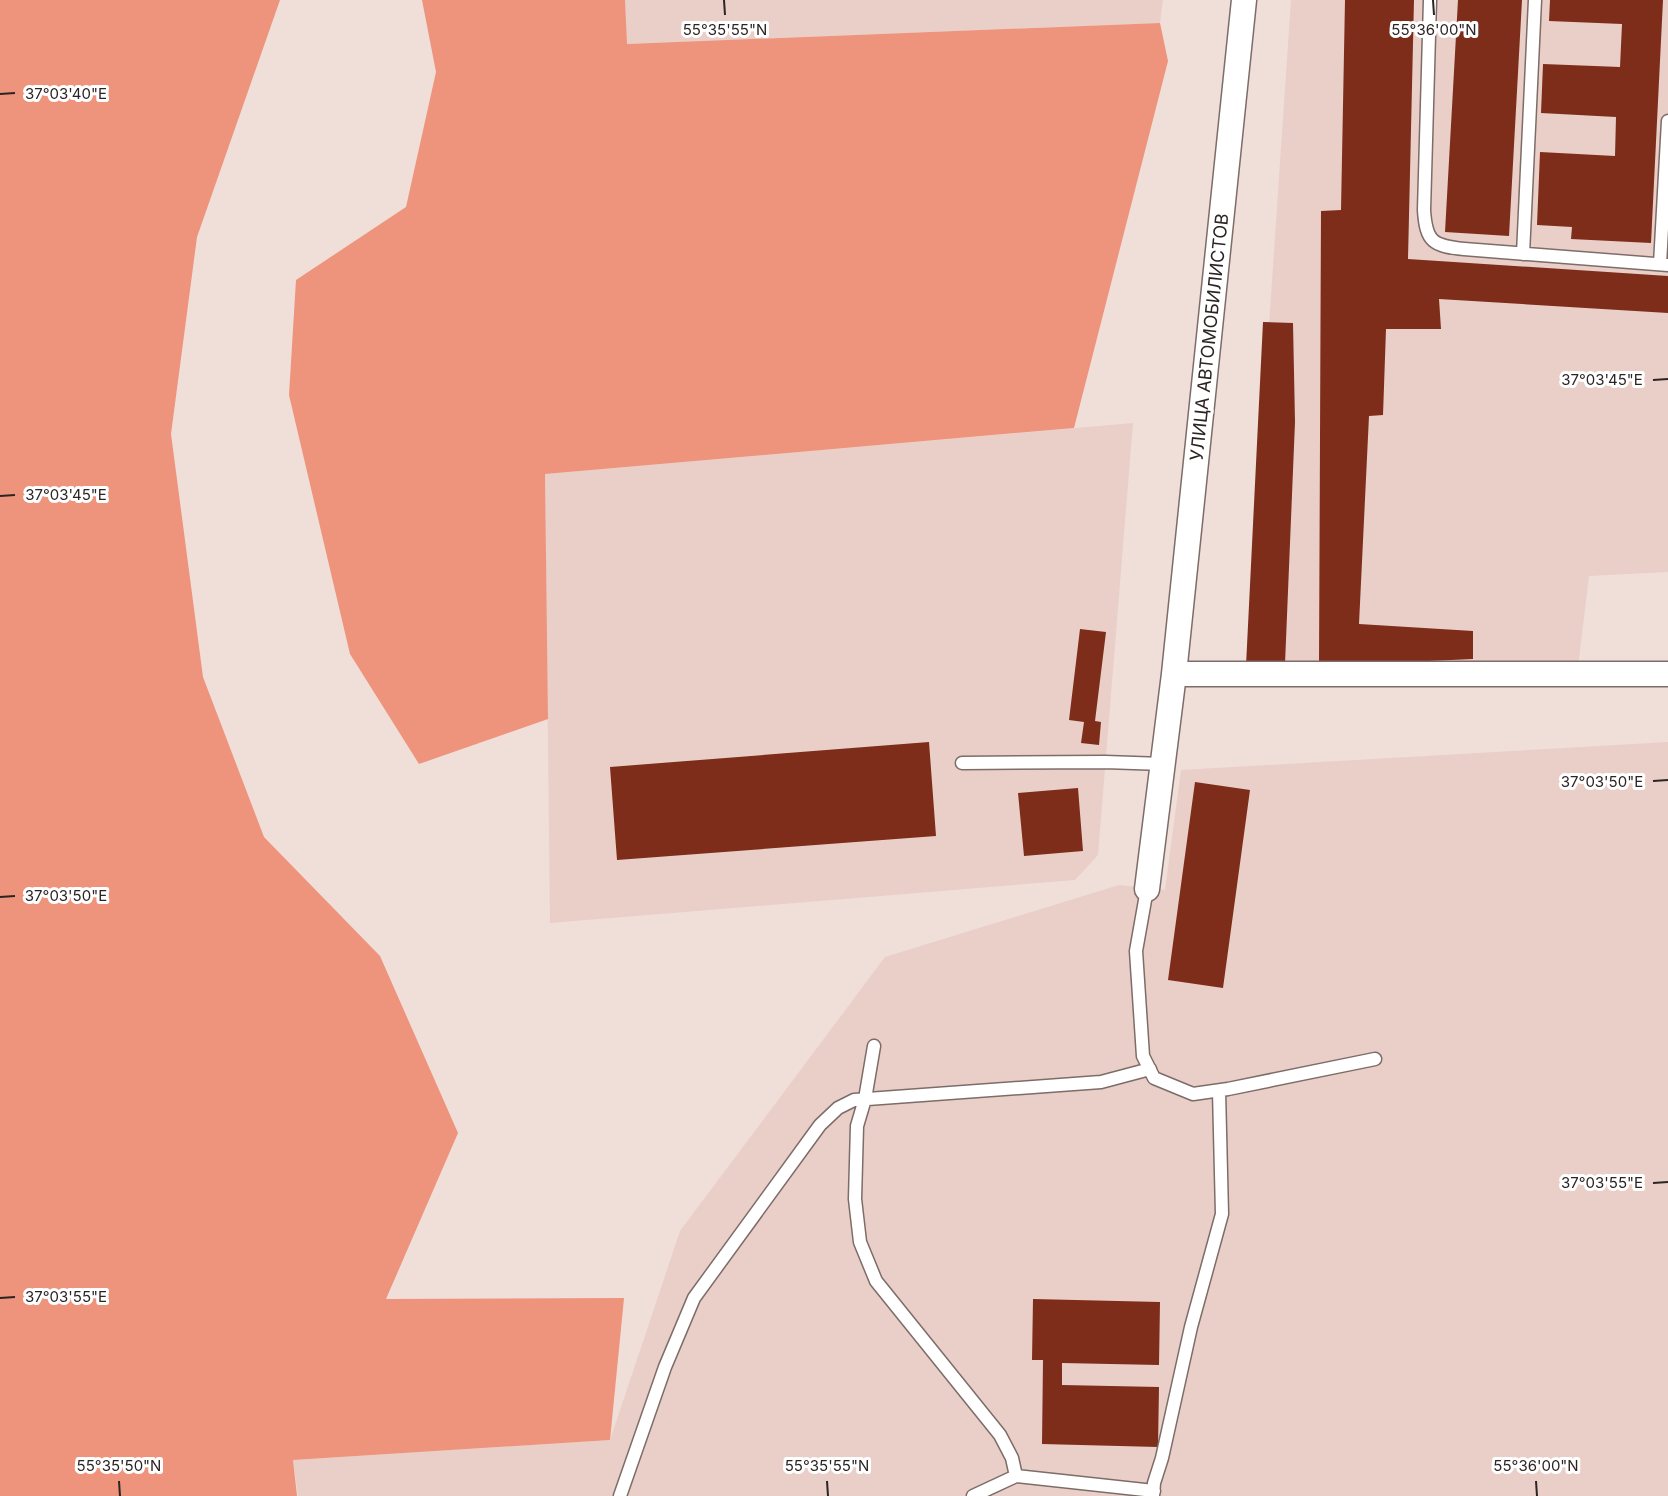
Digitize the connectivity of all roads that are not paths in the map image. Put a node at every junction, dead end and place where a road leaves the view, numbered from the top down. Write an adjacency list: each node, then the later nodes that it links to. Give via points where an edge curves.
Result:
1 (1244, 0): 7 (street, УЛИЦА АВТОМОБИЛИСТОВ)
2 (1430, 0): 5 (lane, via 1425,228 1432,242 1444,247)
3 (1535, 0): 5 (lane)
4 (1668, 121): 6 (lane)
5 (1523, 254): 6 (lane)
6 (1664, 264)
7 (1174, 674): 8 (street); 10 (street, УЛИЦА АВТОМОБИЛИСТОВ)
8 (1668, 674)
9 (962, 763): 10 (lane)
10 (1162, 764): 11 (street, УЛИЦА АВТОМОБИЛИСТОВ)
11 (1147, 889): 14 (lane, via 1136,951 1143,1056)
12 (873, 1046): 16 (lane)
13 (1375, 1059): 15 (lane)
14 (1150, 1069): 15 (lane, via 1154,1078 1193,1094); 16 (lane, via 1101,1082)
15 (1219, 1091): 18 (lane, via 1222,1214 1191,1328)
16 (865, 1099): 17 (lane, via 857,1126 855,1199 860,1242 876,1281 1000,1435); 19 (lane, via 837,1108 820,1125 694,1298 665,1366)
17 (1016, 1476): 18 (lane); 20 (lane)
18 (1154, 1493)
19 (620, 1496)
20 (973, 1496)

